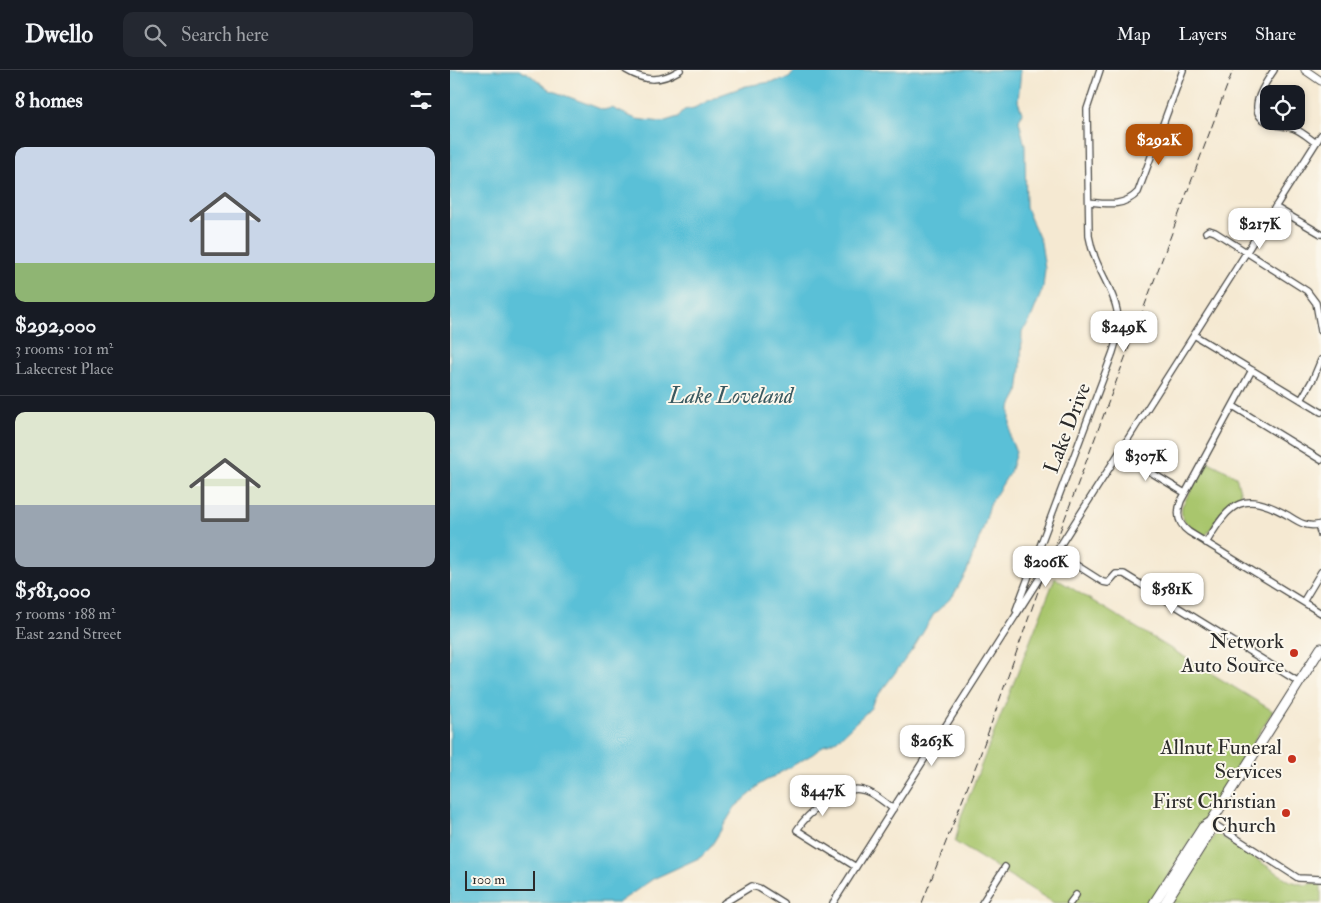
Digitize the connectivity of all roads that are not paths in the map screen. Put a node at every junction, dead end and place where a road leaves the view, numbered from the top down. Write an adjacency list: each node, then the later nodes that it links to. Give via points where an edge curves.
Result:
1 (680, 70): 6 (street, via 658,79 644,79)
2 (1100, 70): 10 (street, Lake Drive, via 1087,109)
3 (1183, 70): 10 (street, via 1138,192 1120,203)
4 (1274, 70): 9 (street, via 1258,96 1260,116 1271,124 1296,130)
5 (1304, 70): 7 (main road)
6 (630, 71)
7 (1321, 80)
8 (1321, 135): 9 (street)
9 (1316, 143): 11 (street)
10 (1089, 202): 32 (street, Lake Drive, via 1090,241 1118,310 1118,339)
11 (1275, 207): 13 (street); 14 (street)
12 (1206, 232): 14 (street, via 1215,232)
13 (1321, 234)
14 (1246, 253): 15 (street, via 1307,291 1316,304); 16 (street)
15 (1321, 331)
16 (1194, 335): 18 (street); 22 (street)
17 (1321, 360): 19 (street)
18 (1252, 370): 19 (street); 20 (street)
19 (1301, 400): 21 (street)
20 (1233, 406): 23 (street); 24 (street)
21 (1321, 412)
22 (1119, 453): 24 (street); 28 (street)
23 (1321, 460)
24 (1185, 493): 27 (street, via 1178,508 1178,519 1184,528)
25 (1320, 524): 26 (street); 27 (street, via 1306,525 1267,505 1248,502 1238,504 1223,516)
26 (1321, 535)
27 (1206, 543): 30 (street)
28 (1056, 552): 32 (street); 34 (street, via 1103,582 1108,583 1116,574 1124,574)
29 (1321, 572): 30 (street)
30 (1303, 602): 31 (street)
31 (1321, 613)
32 (1013, 620): 35 (street)
33 (1321, 648): 34 (highway)
34 (1299, 682): 36 (highway)
35 (893, 808): 37 (street); 37 (street, via 866,791 851,790 815,810 800,825 797,830)
36 (1211, 822): 39 (street, via 1298,878); 46 (highway, via 1203,826); 47 (highway, via 1211,830)
37 (856, 867): 43 (street)
38 (1005, 867): 44 (street)
39 (1321, 879)
40 (1076, 895): 45 (street)
41 (724, 903): 42 (street, via 752,886)
42 (783, 903)
43 (833, 903)
44 (982, 903)
45 (1070, 903)
46 (1154, 903)
47 (1165, 903)

